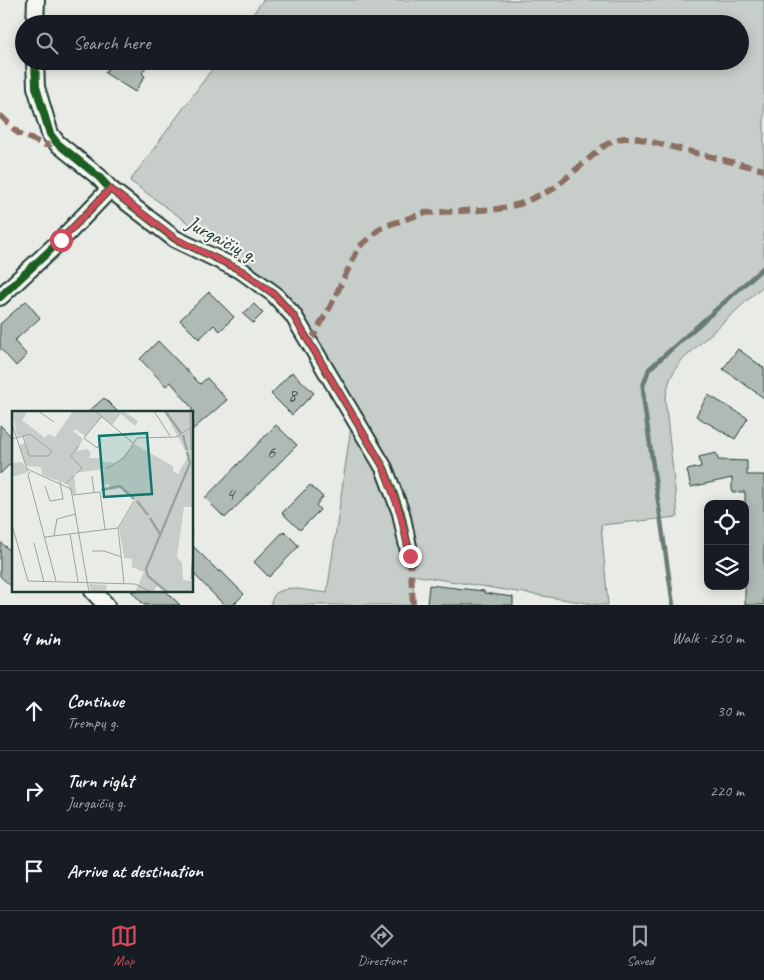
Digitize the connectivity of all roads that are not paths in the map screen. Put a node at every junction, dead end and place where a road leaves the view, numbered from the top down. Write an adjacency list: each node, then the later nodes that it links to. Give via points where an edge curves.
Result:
1 (36, 0): 2 (street)
2 (35, 15)
3 (35, 70): 4 (street, Jurgaičių g., via 36,87 50,134)
4 (110, 189): 5 (street); 6 (street, Jurgaičių g., via 176,239 242,271 274,294 293,315 384,468 400,513)
5 (0, 297)
6 (410, 556)
7 (94, 592): 8 (street)
8 (106, 605)

